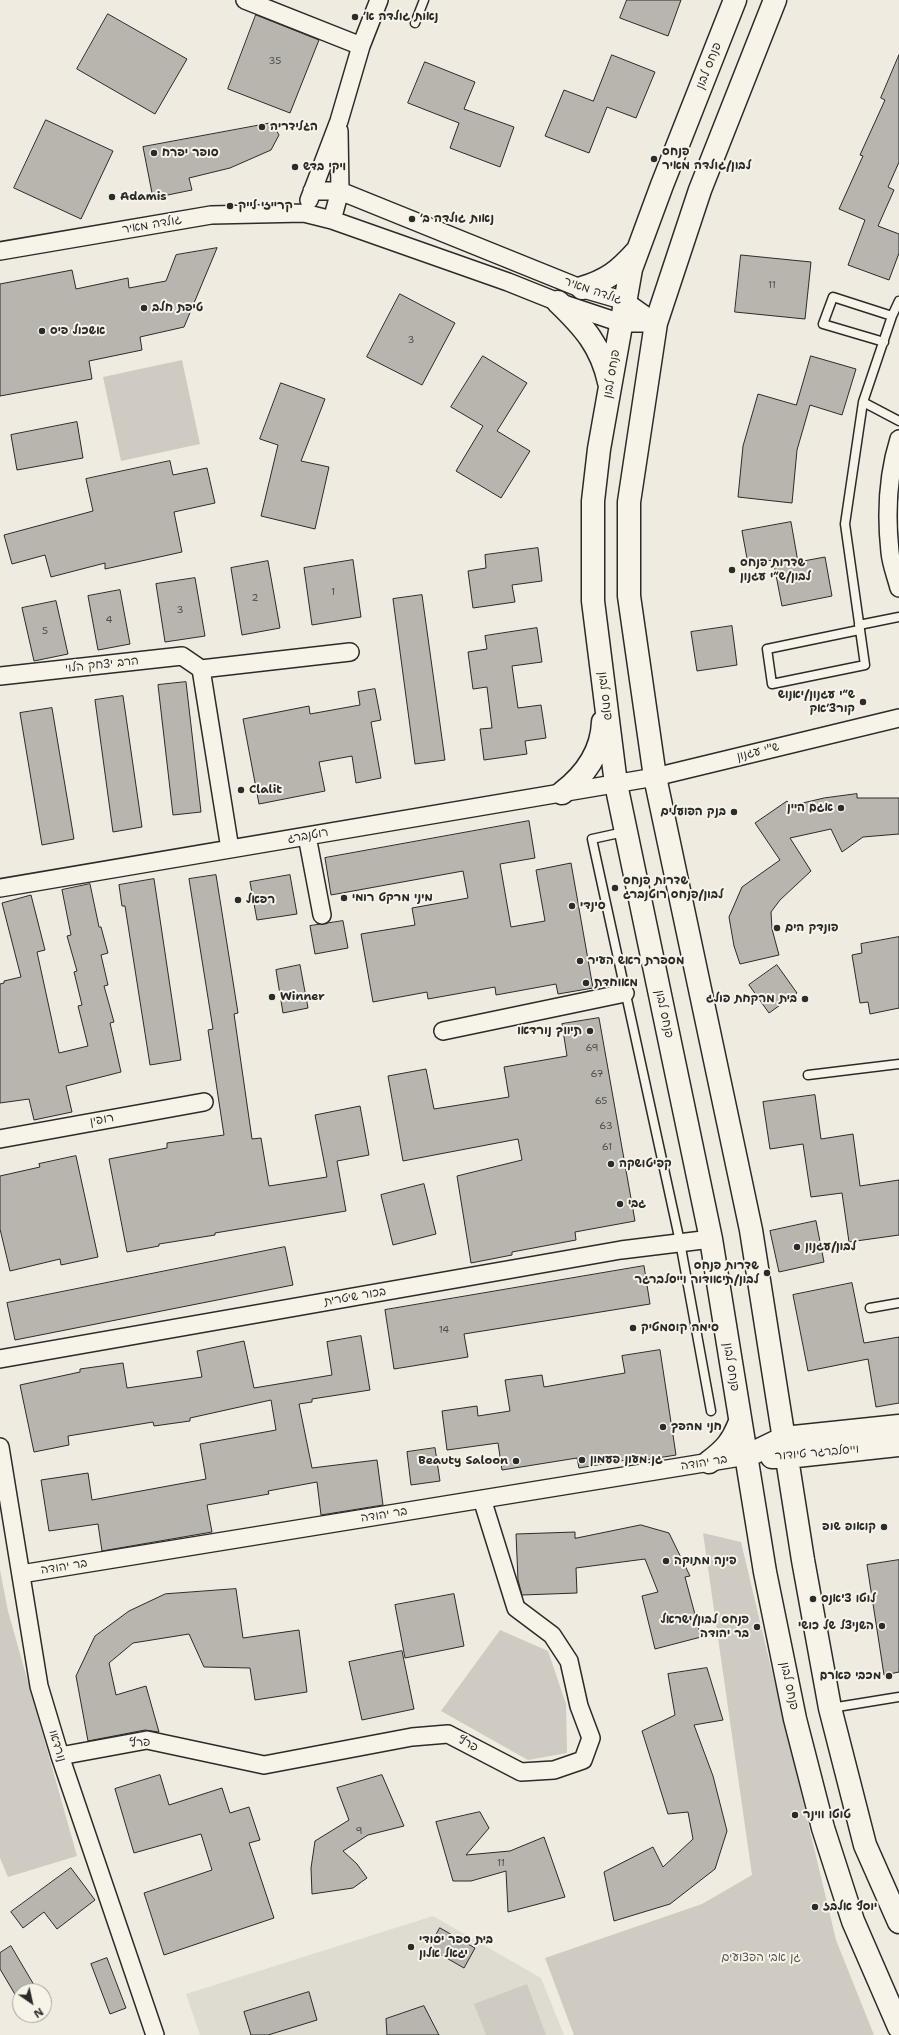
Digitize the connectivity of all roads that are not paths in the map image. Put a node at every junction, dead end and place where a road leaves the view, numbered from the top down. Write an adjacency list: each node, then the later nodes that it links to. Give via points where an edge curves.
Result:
1 (245, 0): 7 (street)
2 (379, 0): 7 (street)
3 (424, 0): 6 (lane)
4 (735, 0): 13 (main road, פנחס לבון)
5 (775, 0): 23 (main road, via 700,190)
6 (415, 23)
7 (361, 46): 8 (street)
8 (339, 121): 9 (street); 10 (street)
9 (312, 191): 10 (street, גולדה מאיר); 11 (street)
10 (340, 191): 12 (street); 15 (street, גולדה מאיר)
11 (304, 213): 12 (street, גולדה מאיר); 14 (street, גולדה מאיר, via 211,215)
12 (332, 220): 16 (street, גולדה מאיר)
13 (638, 250): 17 (main road, via 619,271 598,283); 18 (main road, פנחס לבון)
14 (0, 251)
15 (515, 261): 16 (street); 17 (street, גולדה מאיר)
16 (508, 282): 20 (street, גולדה מאיר)
17 (582, 288): 18 (street, גולדה מאיר)
18 (624, 300): 22 (main road, פנחס לבון); 23 (street, גולדה מאיר)
19 (899, 301): 21 (lane)
20 (558, 302): 22 (street, גולדה מאיר); 25 (main road, via 583,326 603,360)
21 (892, 316): 24 (lane); 24 (lane, via 833,297 823,324)
22 (621, 323): 23 (street, גולדה מאיר); 25 (main road, פנחס לבון)
23 (656, 323): 37 (main road, via 629,502 629,596)
24 (884, 342): 26 (lane)
25 (610, 387): 35 (main road, פנחס לבון, via 598,449 593,501 593,601)
26 (863, 402): 27 (lane); 31 (lane, via 845,524)
27 (899, 421)
28 (899, 439): 29 (street, via 892,462 889,504 890,553)
29 (899, 588)
30 (899, 617): 31 (lane)
31 (859, 628): 31 (lane, via 865,665 772,684 767,649)
32 (350, 652): 33 (street)
33 (201, 669): 34 (street, הרב יצחק הלוי, via 182,656); 42 (street)
34 (0, 676)
35 (605, 693): 38 (main road, פנחס לבון); 39 (main road, via 603,729 596,751 587,769)
36 (899, 718): 37 (street, ש"י עגנון)
37 (655, 778): 38 (street, ש"י עגנון); 61 (main road, via 751,1230)
38 (616, 784): 39 (street, רוטנברג); 40 (main road, פנחס לבון)
39 (562, 793): 41 (street, רוטנברג)
40 (625, 832): 45 (lane, via 592,839); 51 (main road, פנחס לבון)
41 (307, 836): 42 (street, רוטנברג); 44 (street)
42 (230, 850): 43 (street, רוטנברג)
43 (0, 888)
44 (322, 915)
45 (625, 993): 46 (street); 52 (lane)
46 (443, 1031)
47 (899, 1064): 48 (lane)
48 (808, 1075)
49 (204, 1102): 50 (street, רופין)
50 (0, 1139)
51 (711, 1239): 52 (street, בכור שיטרית); 57 (main road, פנחס לבון)
52 (680, 1242): 55 (street, בכור שיטרית, via 621,1250); 56 (lane)
53 (899, 1303): 54 (lane)
54 (870, 1308)
55 (0, 1359)
56 (710, 1411)
57 (740, 1422): 62 (main road, פנחס לבון); 63 (main road, via 733,1440 724,1451)
58 (899, 1426): 61 (main road, וייסלברגר טיודור)
59 (899, 1445): 61 (main road, וייסלברגר טיודור)
60 (0, 1447): 65 (street, נורדאו)
61 (785, 1448): 62 (main road, וייסלברגר טיודור); 67 (main road)
62 (747, 1456): 63 (street, בר יהודה); 70 (main road, פנחס לבון, via 765,1572 789,1688 823,1828 853,1921)
63 (709, 1462): 64 (street, בר יהודה)
64 (482, 1499): 65 (street, בר יהודה); 68 (street, פרץ, via 516,1608 552,1635 569,1662 579,1706 591,1738 583,1760 554,1770 521,1772 448,1734 412,1737 264,1765 147,1740)
65 (20, 1574): 68 (street, נורדאו, via 38,1686)
66 (899, 1697): 67 (lane)
67 (830, 1708): 69 (main road, via 865,1845)
68 (60, 1756): 71 (street, נורדאו)
69 (899, 1922)
70 (899, 2027)
71 (155, 2035)

